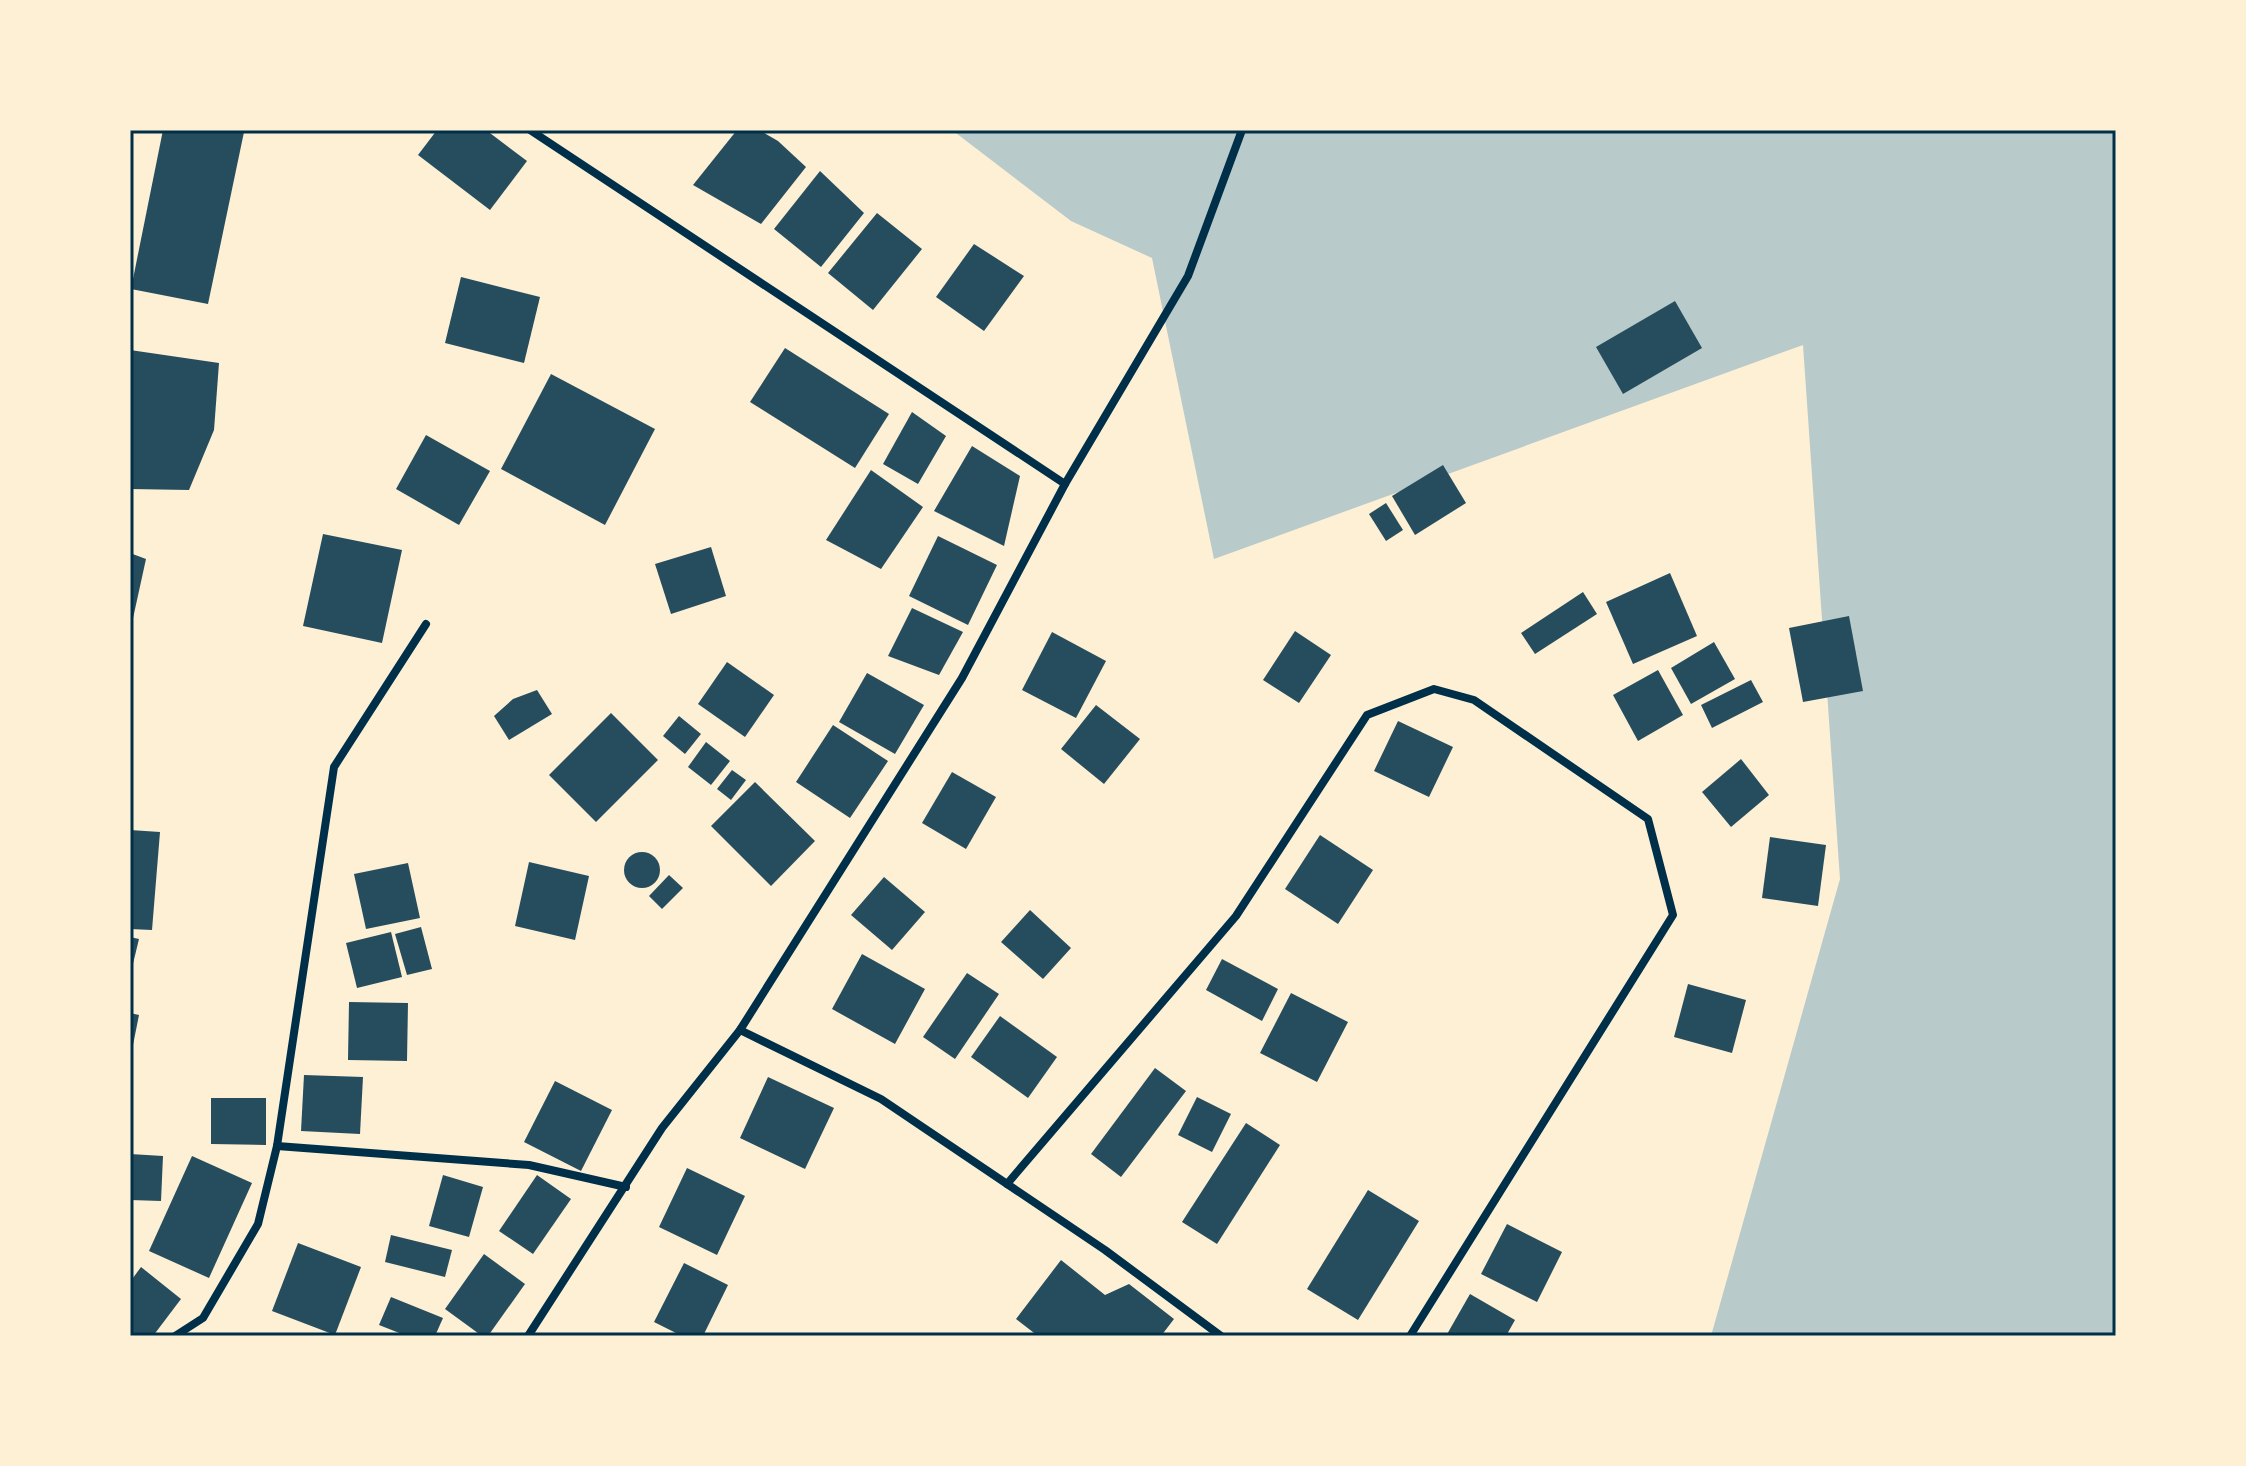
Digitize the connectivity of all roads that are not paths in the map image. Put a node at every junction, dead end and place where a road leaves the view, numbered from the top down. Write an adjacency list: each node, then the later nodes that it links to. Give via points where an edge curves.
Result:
1 (530, 130): 3 (street)
2 (1242, 130): 3 (street, via 1188,276)
3 (1065, 484): 5 (street, via 962,678)
4 (426, 624): 6 (street, via 334,767)
5 (740, 1030): 7 (street, via 881,1099); 8 (street, via 662,1128)
6 (277, 1146): 8 (street, via 529,1165); 9 (street, via 258,1224 203,1318)
7 (1007, 1184): 11 (street); 12 (street, via 1236,916 1367,715 1434,689 1474,700 1648,819 1673,915)
8 (626, 1187): 10 (street)
9 (175, 1336)
10 (528, 1336)
11 (1221, 1336)
12 (1410, 1336)

